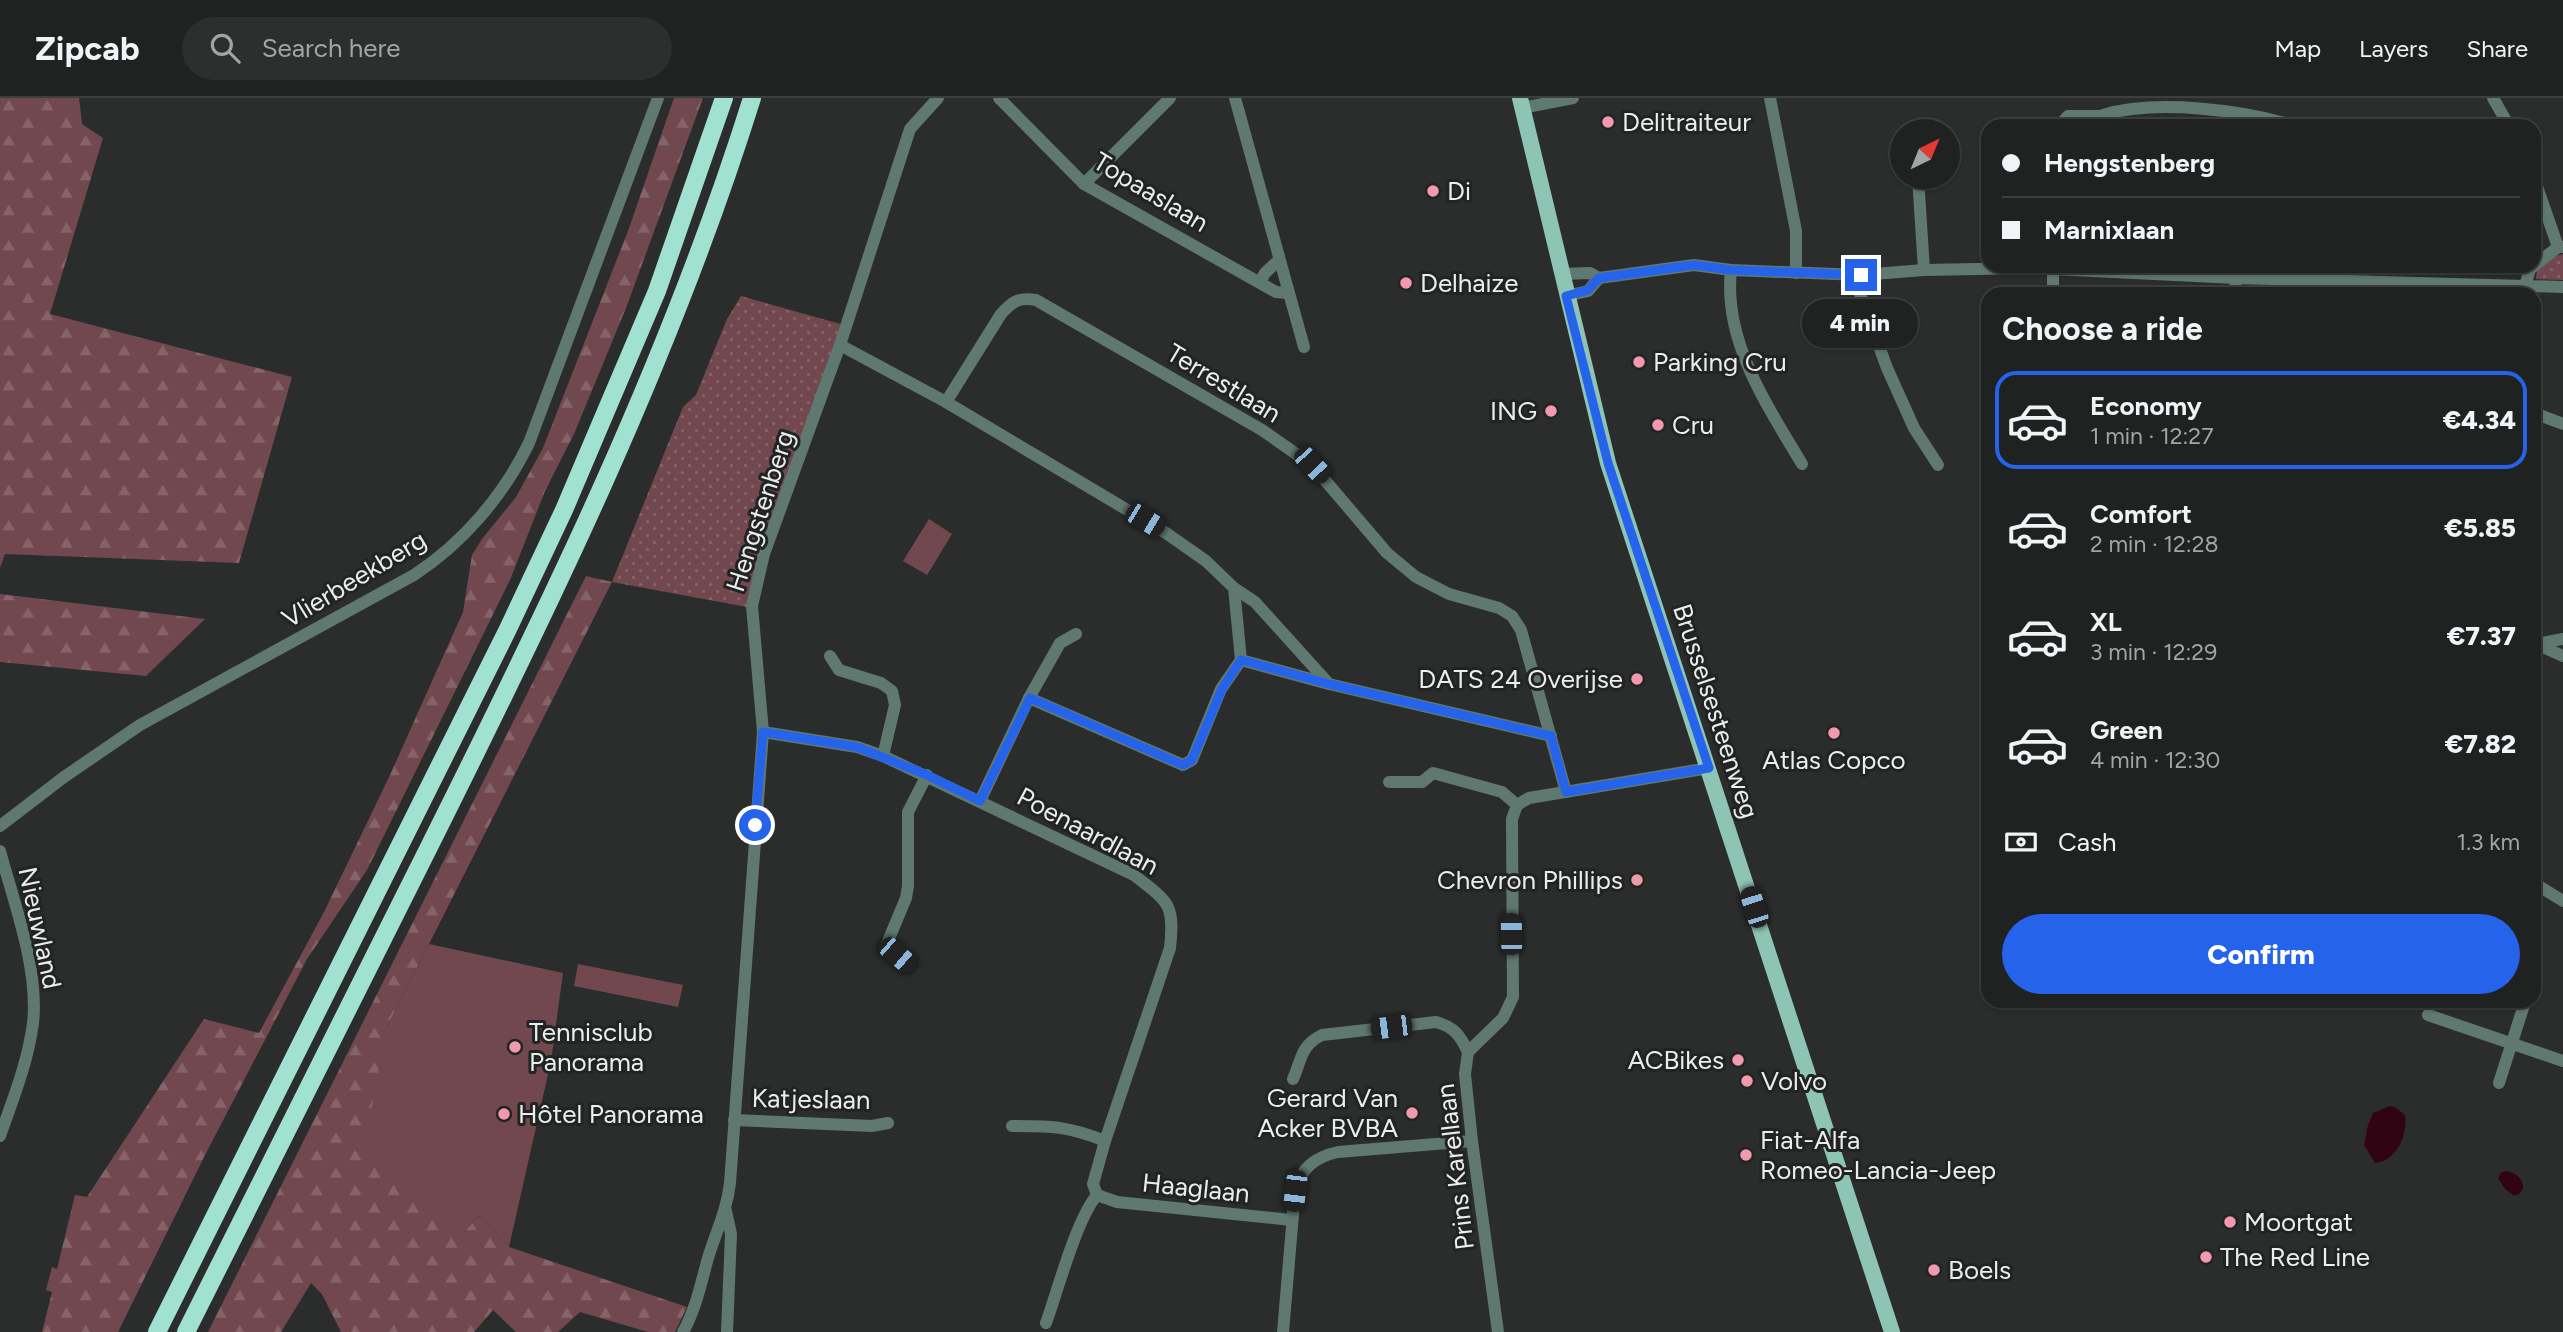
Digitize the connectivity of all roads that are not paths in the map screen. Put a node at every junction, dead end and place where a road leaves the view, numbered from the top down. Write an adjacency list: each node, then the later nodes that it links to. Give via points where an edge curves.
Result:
1 (658, 98): 65 (street, Vlierbeekberg, via 528,443 510,478 470,527 414,575 140,725)
2 (724, 98): 87 (highway, via 657,291 564,510)
3 (752, 98): 88 (highway, via 682,298 582,535)
4 (938, 98): 39 (street, Hengstenberg, via 910,129)
5 (999, 98): 17 (street, Topaaslaan)
6 (1170, 98): 17 (street)
7 (1236, 98): 21 (street)
8 (1573, 98): 11 (street)
9 (1770, 98): 26 (street, via 1796,231)
10 (2493, 98): 16 (street)
11 (1521, 103): 29 (main road, Brusselsesteenweg)
12 (2101, 116): 13 (street); 14 (street); 15 (street, via 2138,109 2207,109)
13 (2065, 119)
14 (2096, 119)
15 (2259, 119)
16 (2505, 119)
17 (1084, 184): 33 (street, Topaaslaan)
18 (1919, 189): 24 (street)
19 (2541, 196): 20 (street)
20 (2561, 247): 22 (street)
21 (1279, 260): 33 (street); 37 (street)
22 (2541, 261)
23 (1731, 270): 26 (street); 31 (street, via 1694,265); 44 (street, via 1728,292 1739,344 1756,386)
24 (1924, 270): 25 (street); 30 (street)
25 (1981, 270)
26 (1796, 273): 30 (street)
27 (2148, 273): 32 (street)
28 (2529, 273): 34 (street)
29 (1562, 274): 31 (street, via 1590,273); 38 (main road, Brusselsesteenweg)
30 (1861, 275): 45 (street, via 1860,294 1887,368 1914,428)
31 (1599, 278): 38 (street, via 1588,290)
32 (2236, 278): 34 (street); 35 (street)
33 (1260, 282): 37 (street, Topaaslaan)
34 (2525, 286): 36 (street)
35 (2235, 287)
36 (2563, 287)
37 (1288, 293): 40 (street)
38 (1566, 296): 59 (main road, Brusselsesteenweg, via 1608,463)
39 (840, 345): 41 (street); 56 (street, Hengstenberg, via 764,554 752,606)
40 (1304, 348)
41 (946, 402): 46 (street, via 1166,533); 57 (street, Terrestlaan, via 1001,314 1013,301 1036,300 1262,430 1312,465 1387,553 1416,577 1449,594 1512,615 1521,630)
42 (2541, 416): 43 (street)
43 (2563, 424)
44 (1802, 464)
45 (1938, 465)
46 (1234, 588): 53 (street); 54 (street, via 1255,602)
47 (1076, 634): 55 (street, via 1060,643)
48 (2563, 639): 49 (street)
49 (2541, 642)
50 (2541, 646): 52 (street)
51 (830, 656): 58 (street, via 839,670 892,691 895,705)
52 (2563, 656)
53 (1241, 660): 54 (street); 55 (street, via 1222,689 1192,760 1183,765)
54 (1329, 684): 57 (street)
55 (1030, 698): 63 (street)
56 (763, 732): 58 (street, Poenaardlaan, via 857,747); 77 (street, Hengstenberg)
57 (1551, 736): 62 (street, Terrestlaan)
58 (883, 756): 60 (street, Poenaardlaan)
59 (1709, 768): 62 (street); 93 (main road, Brusselsesteenweg)
60 (927, 775): 63 (street, Poenaardlaan); 69 (street, via 908,812 908,886 886,946)
61 (1389, 782): 64 (street, via 1422,782 1433,773 1502,792)
62 (1566, 792): 64 (street, via 1529,798)
63 (980, 801): 81 (street, Poenaardlaan, via 1134,875 1166,900 1173,923 1170,948)
64 (1517, 805): 73 (street, Prins Karellaan, via 1512,819 1513,997 1503,1018)
65 (0, 826)
66 (0, 851): 80 (street, Nieuwland, via 33,993 28,1052)
67 (2541, 887): 68 (street)
68 (2563, 901)
69 (908, 965)
70 (2523, 1008): 72 (street)
71 (2428, 1015): 72 (street)
72 (2512, 1043): 74 (street); 76 (street)
73 (1468, 1052): 75 (street, via 1461,1036 1436,1022 1322,1035 1302,1052); 82 (street, Prins Karellaan, via 1465,1074)
74 (2563, 1061)
75 (1293, 1079)
76 (2499, 1083)
77 (734, 1120): 78 (street, Katjeslaan); 84 (street, Hengstenberg)
78 (888, 1123)
79 (1012, 1126): 81 (street, via 1056,1126)
80 (0, 1136)
81 (1105, 1141): 83 (street, Poenaardlaan, via 1093,1184)
82 (1472, 1142): 85 (street, via 1326,1155 1309,1165 1298,1180); 92 (street, Prins Karellaan)
83 (1097, 1195): 85 (street, Haaglaan, via 1117,1202); 86 (street, Poenaardlaan, via 1081,1224)
84 (726, 1210): 89 (street, Hengstenberg); 90 (street, via 731,1234)
85 (1291, 1220): 91 (street)
86 (1046, 1323)
87 (157, 1332)
88 (186, 1332)
89 (683, 1332)
90 (727, 1332)
91 (1283, 1332)
92 (1498, 1332)
93 (1892, 1332)

